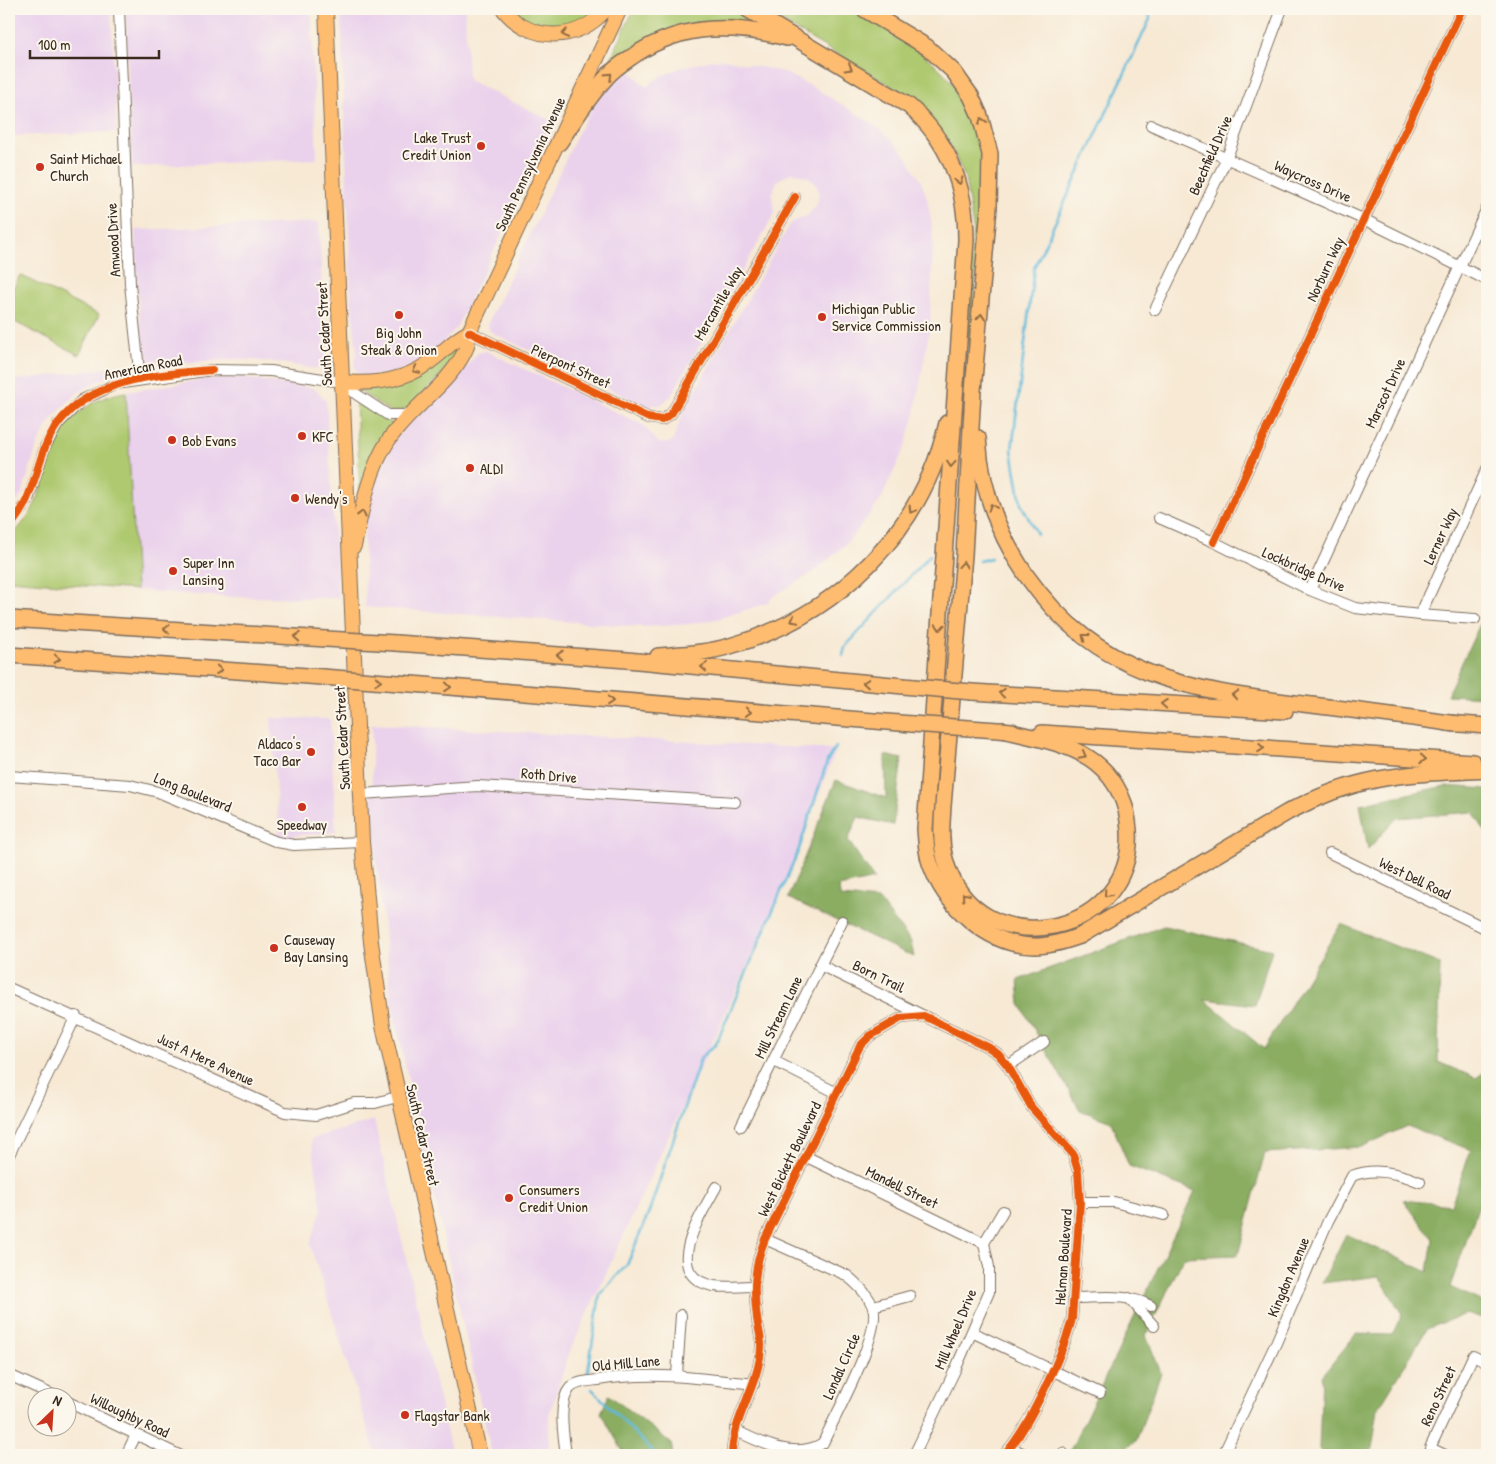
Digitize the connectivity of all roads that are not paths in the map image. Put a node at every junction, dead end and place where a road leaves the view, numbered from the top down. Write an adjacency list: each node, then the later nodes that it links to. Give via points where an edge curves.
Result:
1 (118, 9): 23 (street, Amwood Drive, via 130,284)
2 (326, 9): 24 (main road, South Cedar Street)
3 (503, 9): 4 (main road, one-way to 3, via 581,29 555,35 528,30)
4 (606, 9)
5 (620, 9): 12 (main road, South Pennsylvania Avenue)
6 (747, 9): 10 (highway)
7 (864, 9): 22 (highway, one-way to 7, via 990,184 990,154 983,125 971,96 947,64 918,40)
8 (1282, 9): 13 (street, Beechfield Drive)
9 (1462, 9): 16 (street, Norburn Way)
10 (807, 43): 12 (highway, one-way to 10, via 607,76 646,48 669,37 695,30 730,28); 21 (highway, one-way to 21, via 909,106 923,118 950,157 964,197 966,222)
11 (1152, 126): 13 (street, Waycross Drive)
12 (559, 142): 20 (main road, South Pennsylvania Avenue)
13 (1226, 160): 16 (street, Waycross Drive); 19 (street, Beechfield Drive)
14 (795, 197): 26 (street, Mercantile Way, via 671,414)
15 (1487, 208): 17 (street, Marscot Drive)
16 (1363, 219): 17 (street, Waycross Drive); 30 (street, Norburn Way)
17 (1460, 266): 18 (street, Waycross Drive); 32 (street, Marscot Drive)
18 (1487, 280)
19 (1155, 310)
20 (469, 332): 24 (main road, one-way to 24, via 408,374 377,382); 25 (main road, South Pennsylvania Avenue, via 466,350 456,365); 26 (street, Pierpont Street, via 649,418)
21 (959, 347): 37 (highway, one-way to 37, via 947,424 934,467 911,513 884,549 857,577 816,608 746,641 702,651); 42 (highway, one-way to 42, via 925,829 930,863 952,905 975,923 1006,940 1034,946 1065,941 1080,936 1288,812 1325,794 1392,775)
22 (977, 366): 38 (highway, one-way to 22, via 1185,686 1137,670 1091,642 1035,587 1013,554 998,522 985,487 981,464); 40 (highway, one-way to 22, via 1059,744 1090,758 1110,778 1125,806 1129,842 1121,874 1097,905 1066,924 1025,928 987,915 960,891 943,852 943,806)
23 (140, 380): 24 (street, American Road, via 191,371 241,369); 29 (street, American Road, via 116,384 92,394 61,419 47,442 28,500)
24 (342, 382): 25 (street, via 388,415); 31 (main road, South Cedar Street)
25 (409, 415): 31 (main road, South Pennsylvania Avenue, one-way to 25, via 376,465 388,442)
26 (662, 420)
27 (1487, 469): 33 (street, Lerner Way)
28 (1159, 518): 30 (street, Lockbridge Drive)
29 (9, 527)
30 (1214, 542): 32 (street, Lockbridge Drive)
31 (350, 561): 44 (main road, South Cedar Street)
32 (1310, 590): 33 (street, Lockbridge Drive, via 1355,608)
33 (1420, 615): 34 (street, Lockbridge Drive)
34 (1475, 618)
35 (9, 619): 37 (highway, one-way to 35, bridge)
36 (9, 655): 40 (highway, one-way to 40, bridge)
37 (626, 660): 38 (highway, one-way to 37, bridge, via 972,692)
38 (1457, 724): 39 (highway)
39 (1487, 726)
40 (1003, 730): 41 (highway, one-way to 41)
41 (1487, 763)
42 (1487, 770)
43 (9, 776): 46 (street, Long Boulevard, via 136,787 158,792 277,842 294,845)
44 (361, 794): 45 (street, Roth Drive, via 478,786); 46 (main road, South Cedar Street)
45 (735, 802)
46 (362, 842): 58 (main road, South Cedar Street, via 374,968)
47 (1330, 853): 49 (street, West Dell Road)
48 (842, 921): 50 (street, Mill Stream Lane)
49 (1487, 929)
50 (820, 965): 53 (street, Born Trail); 55 (street, Mill Stream Lane)
51 (9, 988): 52 (street, Just A Mere Avenue)
52 (76, 1016): 58 (street, Just A Mere Avenue, via 285,1112 316,1115 354,1103 376,1103); 60 (street)
53 (924, 1016): 56 (street, via 988,1047); 57 (street, West Bickett Boulevard, via 901,1018 870,1036 860,1046)
54 (1044, 1042): 56 (street)
55 (774, 1061): 57 (street); 59 (street, Mill Stream Lane)
56 (1008, 1066): 64 (street, Helman Boulevard, via 1032,1108 1073,1154)
57 (836, 1093): 61 (street, West Bickett Boulevard)
58 (397, 1097): 91 (main road, South Cedar Street)
59 (741, 1126)
60 (9, 1155)
61 (807, 1157): 67 (street, West Bickett Boulevard); 68 (street, Mandell Street)
62 (1420, 1182): 96 (street, Kingdon Avenue, via 1400,1174 1365,1171 1352,1176 1328,1221 1276,1343)
63 (716, 1187): 69 (street, via 689,1242 687,1268 714,1286)
64 (1080, 1202): 66 (street, via 1114,1202); 71 (street, Helman Boulevard)
65 (1003, 1211): 68 (street)
66 (1164, 1215)
67 (765, 1239): 69 (street, West Bickett Boulevard, via 756,1263); 73 (street, via 846,1275 865,1293)
68 (984, 1243): 77 (street, Mill Wheel Drive, via 989,1267 989,1292)
69 (753, 1286): 82 (street, West Bickett Boulevard, via 761,1348)
70 (910, 1296): 73 (street)
71 (1074, 1298): 72 (street); 79 (street, Helman Boulevard, via 1068,1336)
72 (1129, 1298): 74 (street); 76 (street)
73 (873, 1306): 86 (street, Londal Circle, via 875,1323 872,1335 823,1443 811,1449 784,1448)
74 (1151, 1306)
75 (681, 1315): 81 (street)
76 (1154, 1326)
77 (972, 1332): 79 (street); 94 (street, Mill Wheel Drive)
78 (1487, 1363): 97 (street, Reno Street, via 1473,1356 1430,1448)
79 (1052, 1370): 84 (street); 88 (street, Helman Boulevard)
80 (9, 1374): 83 (street)
81 (678, 1375): 82 (street, Old Mill Lane); 92 (street, Old Mill Lane, via 625,1375 571,1387 565,1396 562,1425)
82 (754, 1384): 86 (street, West Bickett Boulevard)
83 (34, 1386)
84 (1100, 1393)
85 (78, 1407): 87 (street, Willoughby Road)
86 (735, 1430): 93 (street, West Bickett Boulevard)
87 (136, 1435): 89 (street); 90 (street, Willoughby Road)
88 (1008, 1451): 95 (street)
89 (126, 1455)
90 (179, 1455)
91 (480, 1455)
92 (566, 1455)
93 (732, 1455)
94 (914, 1455)
95 (1027, 1455)
96 (1223, 1455)
97 (1445, 1455)

